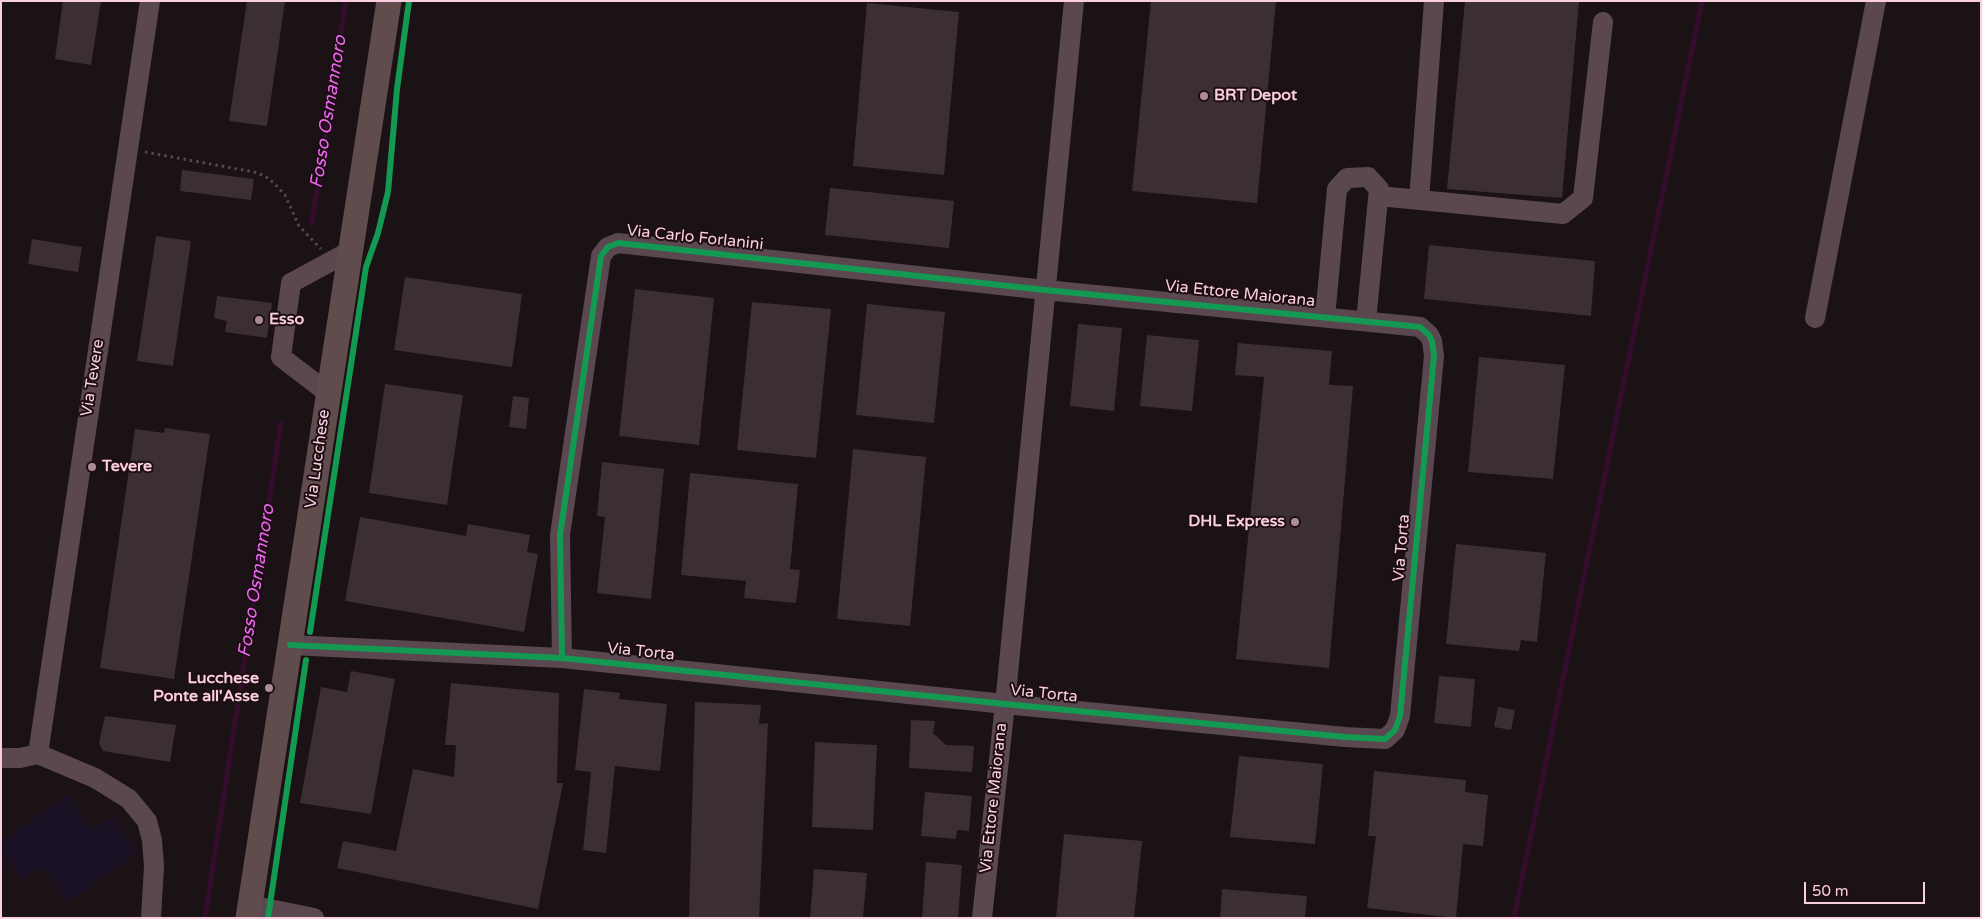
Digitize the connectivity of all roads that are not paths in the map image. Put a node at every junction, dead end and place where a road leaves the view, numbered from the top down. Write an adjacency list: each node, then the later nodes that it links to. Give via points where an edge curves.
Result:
1 (150, 1): 19 (street, Via Tevere)
2 (389, 1): 9 (main road, Via Lucchese)
3 (1074, 1): 10 (street, Via Ettore Maiorana)
4 (1434, 1): 8 (street)
5 (1876, 1): 12 (street)
6 (1602, 22): 8 (street, via 1583,198 1563,214)
7 (1378, 196): 8 (street); 11 (street, Via Ettore Maiorana, via 1379,188 1368,177 1347,178 1338,189); 13 (street)
8 (1419, 200)
9 (341, 256): 15 (main road, Via Lucchese); 15 (street, via 291,283 281,357)
10 (1045, 290): 11 (street, Via Ettore Maiorana); 17 (street, Via Carlo Forlanini, via 618,243 608,247 601,256 560,534); 18 (street, Via Ettore Maiorana)
11 (1325, 317): 13 (street, Via Ettore Maiorana)
12 (1816, 318)
13 (1366, 321): 14 (street, Via Ettore Maiorana, via 1420,328)
14 (1429, 336): 18 (street, Via Torta, via 1434,356 1400,716 1390,736 1378,740)
15 (328, 393): 16 (main road, Via Lucchese)
16 (290, 645): 17 (street, Via Torta); 21 (main road, Via Lucchese)
17 (562, 658): 18 (street, Via Torta)
18 (1005, 704): 24 (street, Via Ettore Maiorana)
19 (38, 754): 20 (street); 22 (street, via 95,778 129,799 147,821 154,866)
20 (1, 758)
21 (249, 911): 23 (street)
22 (151, 918)
23 (314, 918)
24 (982, 918)

